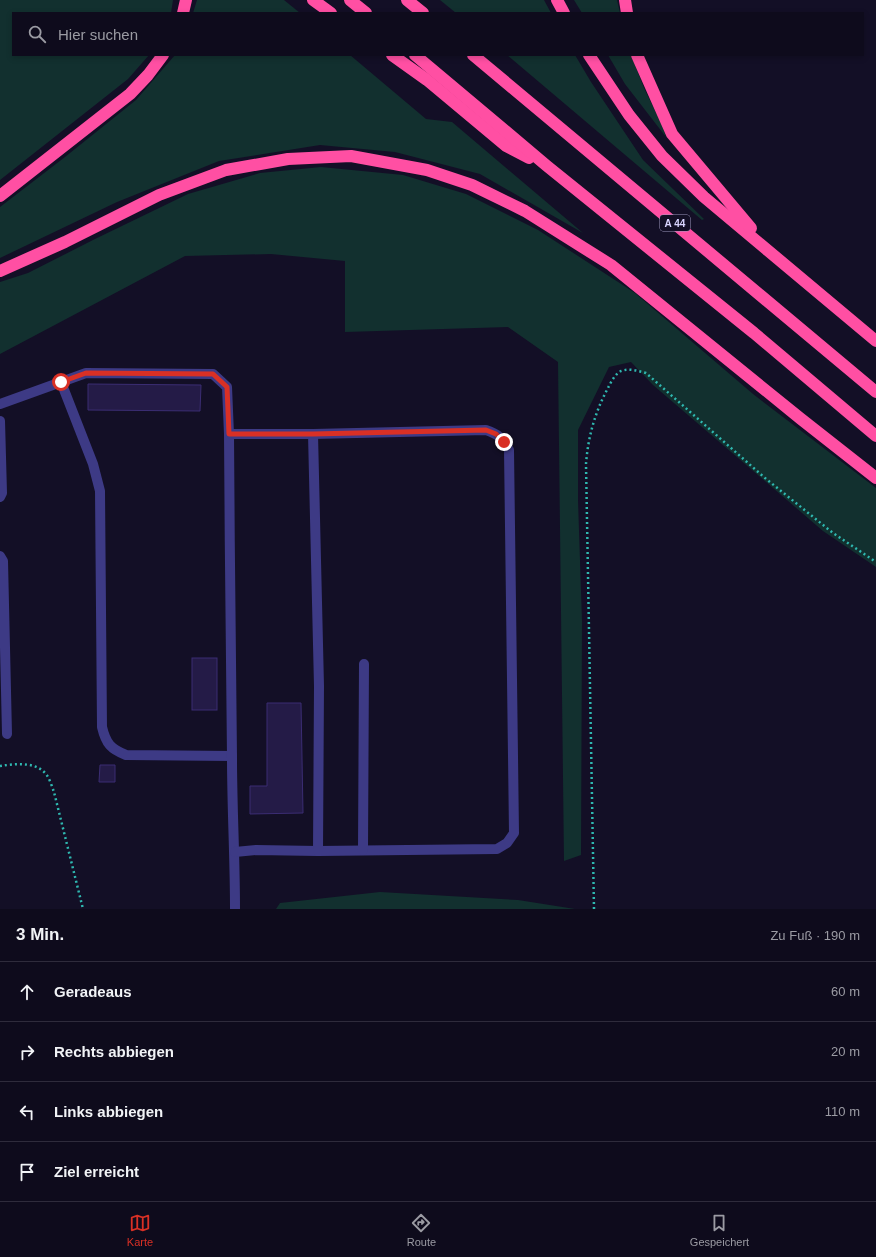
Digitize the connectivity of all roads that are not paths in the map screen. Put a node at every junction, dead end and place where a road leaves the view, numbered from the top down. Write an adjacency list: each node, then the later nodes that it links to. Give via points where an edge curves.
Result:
1 (186, 0): 7 (highway)
2 (313, 0): 8 (highway)
3 (350, 0): 9 (highway)
4 (407, 0): 10 (highway)
5 (557, 0): 11 (highway)
6 (625, 0): 12 (highway)
7 (183, 12)
8 (330, 12)
9 (365, 12)
10 (422, 12)
11 (563, 12)
12 (627, 12)
13 (162, 56): 20 (highway, via 130,94)
14 (393, 56): 19 (highway, via 427,80 506,146)
15 (416, 56): 19 (highway)
16 (474, 56): 25 (highway, A 44)
17 (589, 56): 21 (highway, via 629,115 662,156 704,197)
18 (637, 56): 21 (highway, via 672,134)
19 (547, 166): 30 (highway)
20 (0, 196)
21 (769, 250): 23 (highway)
22 (0, 271): 31 (highway, via 65,242 158,195 226,170 288,159 351,156 427,170 472,185 525,211 611,265)
23 (876, 341)
24 (61, 382): 26 (lane); 28 (lane, via 86,373 213,374 227,387); 36 (lane, via 93,464 100,491 102,727 105,739 116,751 126,755)
25 (876, 392)
26 (0, 404)
27 (0, 420): 32 (lane)
28 (229, 434): 29 (lane); 36 (lane)
29 (313, 434): 37 (lane, via 486,430 496,434 509,450 514,833 507,843 497,849); 38 (lane, via 319,686)
30 (876, 436)
31 (876, 478)
32 (0, 496)
33 (0, 556): 35 (lane, via 3,562)
34 (364, 664): 37 (lane)
35 (7, 734)
36 (232, 756): 39 (lane)
37 (363, 850): 38 (lane)
38 (318, 851): 39 (lane)
39 (235, 852): 40 (lane)
40 (235, 909)

